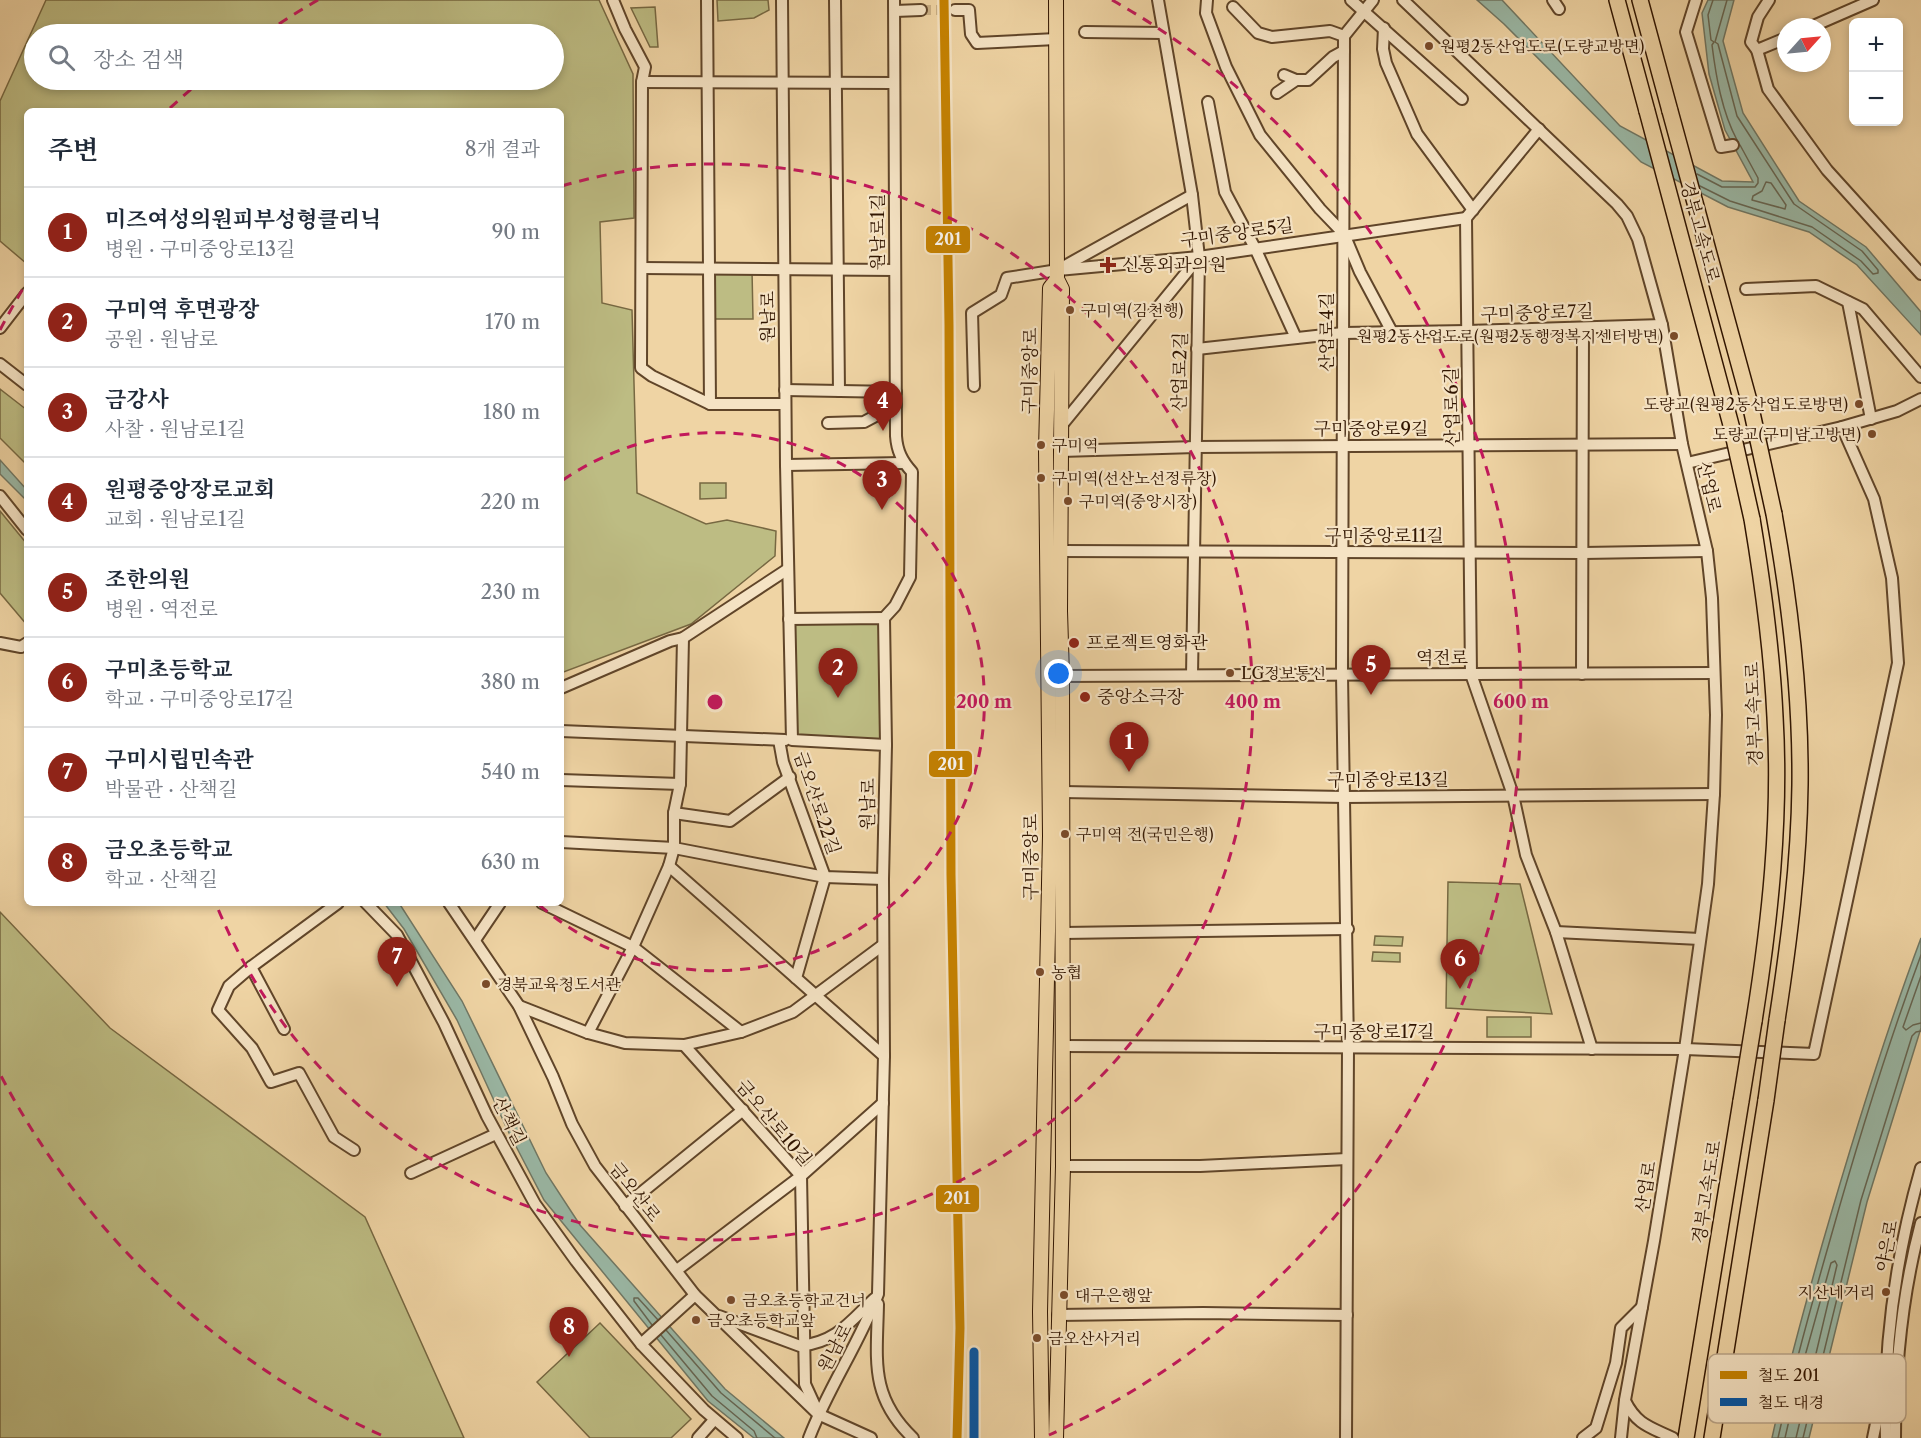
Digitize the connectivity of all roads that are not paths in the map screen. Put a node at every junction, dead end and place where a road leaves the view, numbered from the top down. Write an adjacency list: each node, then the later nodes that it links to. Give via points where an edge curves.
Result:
1 (613, 0): 32 (street, via 645,67)
2 (707, 0): 34 (street)
3 (782, 0): 33 (street, 원남로)
4 (836, 0): 35 (street)
5 (1056, 0): 26 (main road, 구미중앙로)
6 (1158, 0): 24 (street, 산업로2길)
7 (1207, 0): 44 (street, via 1206,13 1226,68 1260,135)
8 (1351, 0): 20 (street)
9 (1373, 0): 20 (street)
10 (1403, 0): 40 (street, 산업로)
11 (1617, 0): 193 (highway, 경부고속도로, bridge, via 1752,519 1771,651 1775,720 1776,804 1769,908)
12 (1640, 0): 173 (highway, 경부고속도로, bridge, via 1751,408 1774,514 1791,620 1799,734 1793,904)
13 (1696, 0): 41 (street, via 1686,32 1721,147)
14 (1769, 0): 28 (street, via 1758,17 1751,42)
15 (1873, 0): 21 (street)
16 (895, 5): 18 (street); 36 (street, 원남로1길)
17 (1233, 7): 25 (street, via 1258,33 1272,37 1330,31)
18 (921, 10)
19 (956, 10): 26 (street, via 969,10 971,34 977,43)
20 (1365, 11): 22 (street); 25 (street)
21 (1831, 18)
22 (1384, 28): 38 (street); 43 (street, via 1386,63 1417,134)
23 (1086, 32): 24 (street)
24 (1163, 33): 42 (street, 산업로2길)
25 (1344, 36): 29 (street, 산업로4길)
26 (1056, 39): 52 (main road, 구미중앙로)
27 (1777, 42): 28 (street)
28 (1757, 50): 53 (street, via 1768,89 1827,170)
29 (1344, 51): 31 (street, via 1308,80); 44 (street, 산업로4길)
30 (1284, 75): 31 (street)
31 (1296, 80): 37 (street)
32 (642, 82): 34 (street); 47 (street)
33 (783, 82): 34 (street); 35 (street); 49 (street, 원남로)
34 (707, 83): 48 (street)
35 (836, 83): 36 (street); 50 (street)
36 (894, 83): 51 (street, 원남로1길)
37 (1277, 93)
38 (1462, 99)
39 (1208, 102): 45 (street, via 1225,192)
40 (1539, 129): 43 (street); 57 (street, 산업로, via 1627,216 1638,239)
41 (1733, 145)
42 (1192, 195): 46 (street, 산업로2길); 52 (street, 구미중앙로5길)
43 (1469, 214): 44 (street, 구미중앙로5길); 61 (street, 산업로6길)
44 (1344, 234): 45 (street, 구미중앙로5길); 60 (street); 62 (street, 산업로4길)
45 (1255, 248): 46 (street, 구미중앙로5길); 63 (street)
46 (1198, 257): 52 (street, 구미중앙로5길); 64 (street, 산업로2길); 78 (street, 구미중앙로)
47 (642, 268): 48 (street, 원남로); 73 (street, via 641,368)
48 (709, 268): 49 (street, 원남로); 73 (street)
49 (784, 268): 50 (street, 원남로); 69 (street, 원남로)
50 (837, 269): 51 (street, 원남로); 70 (street)
51 (895, 270): 71 (street, 원남로1길)
52 (1057, 274): 68 (street, via 1007,278 1001,295 972,312); 78 (main road, 구미중앙로, via 1062,289); 187 (main road, 구미중앙로, via 1050,288 1047,440 1050,836 1040,1312)
53 (1921, 274)
54 (1746, 289): 56 (street, via 1816,286)
55 (24, 297): 58 (street)
56 (1848, 302): 66 (street, via 1863,309); 76 (street)
57 (1662, 325): 59 (street, 구미중앙로7길); 81 (street, 산업로)
58 (0, 328)
59 (1583, 328): 61 (street, 구미중앙로7길); 80 (street)
60 (1392, 332): 61 (street, 구미중앙로7길); 62 (street, 구미중앙로7길)
61 (1467, 332): 82 (street, 산업로6길)
62 (1343, 333): 63 (street, 구미중앙로7길); 83 (street, 산업로4길)
63 (1296, 338): 64 (street, 구미중앙로7길)
64 (1197, 349): 84 (street, 산업로2길)
65 (0, 364): 67 (street)
66 (1921, 378)
67 (24, 384)
68 (974, 386)
69 (785, 390): 70 (street); 74 (street, 원남로)
70 (839, 391): 71 (street)
71 (896, 392): 75 (street, 원남로1길)
72 (1921, 399): 76 (street)
73 (710, 404): 74 (street)
74 (785, 404): 88 (street, 원남로)
75 (896, 405): 77 (street, via 864,422); 86 (street, 원남로1길, via 897,448)
76 (1870, 418): 79 (street)
77 (828, 423)
78 (1061, 426): 85 (main road, 구미중앙로)
79 (1842, 427): 87 (street); 151 (street, 구미중앙로17길, via 1874,499 1892,578 1898,663 1814,1054)
80 (1583, 444): 81 (street, 구미중앙로9길); 82 (street, 구미중앙로9길); 96 (street)
81 (1682, 444): 87 (street, 산업로)
82 (1469, 445): 83 (street, 구미중앙로9길); 94 (street, 산업로6길)
83 (1343, 446): 84 (street, 구미중앙로9길); 95 (street, 산업로4길)
84 (1196, 447): 85 (street, 구미중앙로9길); 92 (street, 산업로2길)
85 (1061, 451): 91 (main road, 구미중앙로)
86 (904, 463): 88 (street); 98 (street, 원남로1길, via 912,472 910,577)
87 (1687, 464): 93 (street, 산업로)
88 (786, 465): 97 (street, 원남로)
89 (0, 496): 90 (street)
90 (24, 526)
91 (1061, 551): 92 (street, 구미중앙로11길); 108 (main road, 구미중앙로)
92 (1194, 551): 95 (street, 구미중앙로11길); 106 (street, 산업로2길)
93 (1707, 551): 96 (street, 구미중앙로11길); 105 (street, 산업로)
94 (1470, 552): 95 (street, 구미중앙로11길); 96 (street, 구미중앙로11길); 103 (street, 산업로6길)
95 (1343, 553): 107 (street, 산업로4길)
96 (1583, 553): 104 (street)
97 (788, 568): 99 (street, 원남로); 100 (street)
98 (884, 618): 99 (street); 114 (street, 원남로)
99 (789, 619): 113 (street, 원남로)
100 (683, 638): 109 (street); 111 (street)
101 (0, 643): 102 (street)
102 (24, 645)
103 (1472, 674): 104 (street, 역전로); 107 (street, 역전로); 120 (street, 산업로6길)
104 (1582, 674): 105 (street, 역전로)
105 (1714, 674): 119 (street, 산업로)
106 (1192, 675): 107 (street, 역전로); 108 (street, 역전로)
107 (1342, 675): 121 (street, 산업로4길)
108 (1062, 676): 118 (main road, 구미중앙로)
109 (564, 687)
110 (564, 731): 111 (street, 금오산로22길)
111 (680, 735): 112 (street, 금오산로22길); 117 (street)
112 (779, 740): 113 (street, 금오산로22길); 115 (street, 금오산로22길)
113 (792, 740): 114 (street)
114 (886, 745): 127 (street, 원남로)
115 (790, 777): 122 (street, via 729,821); 126 (street, 금오산로22길)
116 (564, 780): 117 (street)
117 (680, 784): 122 (street)
118 (1063, 792): 121 (street, 구미중앙로13길); 135 (main road, 구미중앙로)
119 (1714, 794): 120 (street, 구미중앙로13길); 136 (street, 산업로)
120 (1513, 795): 121 (street, 구미중앙로13길); 134 (street, 산업로6길, via 1526,855)
121 (1346, 797): 133 (street, 산업로4길)
122 (674, 813): 124 (street)
123 (564, 842): 124 (street)
124 (674, 848): 125 (street); 126 (street)
125 (669, 866): 139 (street); 141 (street)
126 (825, 877): 127 (street); 141 (street)
127 (883, 879): 138 (street, 원남로)
128 (334, 906): 140 (street)
129 (369, 906): 155 (street, 산책길, via 397,935)
130 (451, 906): 137 (street, 금오산로)
131 (498, 906): 137 (street)
132 (548, 906): 139 (street)
133 (1348, 929): 135 (street); 149 (street, 산업로4길)
134 (1556, 932): 136 (street); 150 (street, 산업로6길)
135 (1064, 933): 148 (main road, 구미중앙로)
136 (1700, 939): 151 (street, 산업로)
137 (474, 940): 143 (street, 금오산로)
138 (883, 945): 142 (street); 152 (street, 원남로)
139 (633, 947): 145 (street); 146 (street)
140 (251, 967): 144 (street); 156 (street, via 229,986 218,1010 252,1048 271,1082 299,1073 334,1137)
141 (796, 978): 142 (street)
142 (816, 995): 145 (street, via 793,1012); 152 (street)
143 (519, 1006): 146 (street); 162 (street, 금오산로, via 585,1150)
144 (284, 1029)
145 (741, 1032): 147 (street)
146 (588, 1033): 147 (street, via 625,1043)
147 (684, 1045): 154 (street, 금오산로10길)
148 (1062, 1046): 149 (street, 구미중앙로17길); 158 (main road, 구미중앙로)
149 (1348, 1048): 150 (street, 구미중앙로17길); 157 (street, 산업로4길)
150 (1592, 1049): 151 (street, 구미중앙로17길)
151 (1685, 1049): 167 (street, 산업로)
152 (884, 1056): 153 (street, 원남로)
153 (883, 1103): 161 (street); 165 (street, 원남로)
154 (743, 1110): 161 (street, 금오산로10길); 162 (street)
155 (496, 1134): 160 (street); 171 (street, 산책길, via 534,1204)
156 (354, 1150)
157 (1347, 1159): 158 (street, via 1200,1166); 170 (street, 산업로4길)
158 (1063, 1166): 169 (main road, 구미중앙로)
159 (1921, 1168): 174 (street, 야은로, via 1899,1266)
160 (411, 1173)
161 (801, 1176): 164 (street); 172 (street, 금오산로10길)
162 (625, 1206): 164 (street, 금오산로)
163 (1921, 1223): 175 (street, 야은로)
164 (677, 1270): 166 (street, 금오산로)
165 (878, 1294): 172 (street, via 840,1332); 177 (street, 원남로); 186 (street, via 880,1388 886,1405)
166 (694, 1295): 168 (street, 금오산로); 171 (street)
167 (1642, 1307): 176 (street, 산업로); 190 (street, via 1621,1328 1616,1364 1602,1411 1596,1428)
168 (714, 1314): 172 (street); 177 (street, 금오산로)
169 (1058, 1315): 170 (street); 188 (main road, 구미중앙로)
170 (1347, 1315): 189 (street, 산업로4길)
171 (641, 1344): 178 (street, 산책길)
172 (803, 1345): 177 (street, 금오산로10길, via 804,1383)
173 (1726, 1354)
174 (1889, 1354)
175 (1898, 1354)
176 (1624, 1400): 191 (street, 산업로); 192 (street, via 1641,1423)
177 (818, 1414): 184 (street, 원남로); 185 (street, 금오산로)
178 (714, 1420): 182 (street); 183 (street, 산책길)
179 (1714, 1423): 194 (highway, 경부고속도로, bridge)
180 (1876, 1423): 195 (street)
181 (1886, 1423): 196 (street, 야은로)
182 (698, 1438)
183 (737, 1438)
184 (809, 1438)
185 (871, 1438)
186 (913, 1438)
187 (1042, 1438)
188 (1056, 1438)
189 (1346, 1438)
190 (1583, 1438)
191 (1621, 1438)
192 (1673, 1438)
193 (1686, 1438)
194 (1712, 1438)
195 (1873, 1438)
196 (1886, 1438)

